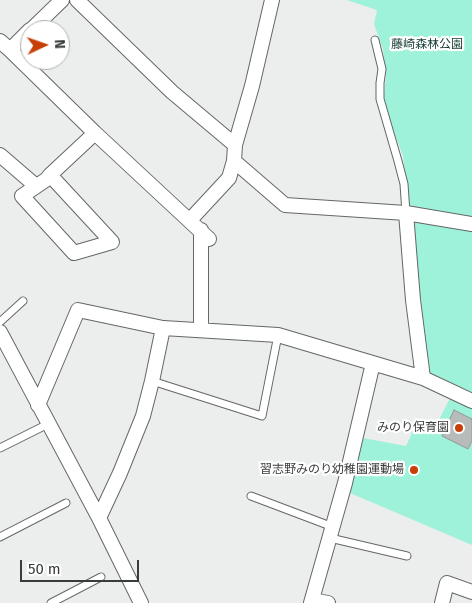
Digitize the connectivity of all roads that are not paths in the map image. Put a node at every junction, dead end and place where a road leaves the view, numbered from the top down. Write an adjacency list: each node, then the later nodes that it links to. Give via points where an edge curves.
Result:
1 (62, 0): 4 (street)
2 (77, 0): 9 (street, via 172,92)
3 (272, 0): 9 (street)
4 (41, 20)
5 (20, 36): 7 (street)
6 (375, 40): 14 (lane, via 382,69 380,99 404,184)
7 (5, 45): 8 (street)
8 (95, 133): 12 (street); 15 (street)
9 (235, 145): 11 (street)
10 (0, 155): 13 (street)
11 (234, 161): 14 (street, via 285,205); 15 (street, via 228,178)
12 (50, 175): 13 (street); 13 (street, via 112,242 74,253 22,196)
13 (36, 186)
14 (406, 213): 16 (street); 24 (street, via 412,300)
15 (190, 220): 20 (street, via 205,235)
16 (472, 224)
17 (23, 301): 18 (lane)
18 (0, 322)
19 (163, 328): 20 (street); 25 (street); 27 (street, via 78,310)
20 (201, 329): 22 (street)
21 (0, 332): 27 (street)
22 (278, 335): 23 (street); 25 (lane, via 262,416)
23 (374, 363): 24 (street); 33 (street)
24 (423, 378): 26 (street)
25 (152, 381): 32 (street, via 143,416)
26 (472, 401)
27 (38, 406): 28 (street)
28 (48, 424): 29 (lane); 32 (street)
29 (0, 448)
30 (251, 496): 33 (lane)
31 (66, 503): 34 (lane)
32 (99, 518): 40 (street)
33 (332, 532): 35 (lane); 38 (street)
34 (0, 537)
35 (407, 556)
36 (101, 577): 39 (lane)
37 (472, 592): 42 (street, via 447,583)
38 (312, 602): 41 (street)
39 (51, 603)
40 (141, 603)
41 (328, 603)
42 (442, 603)

